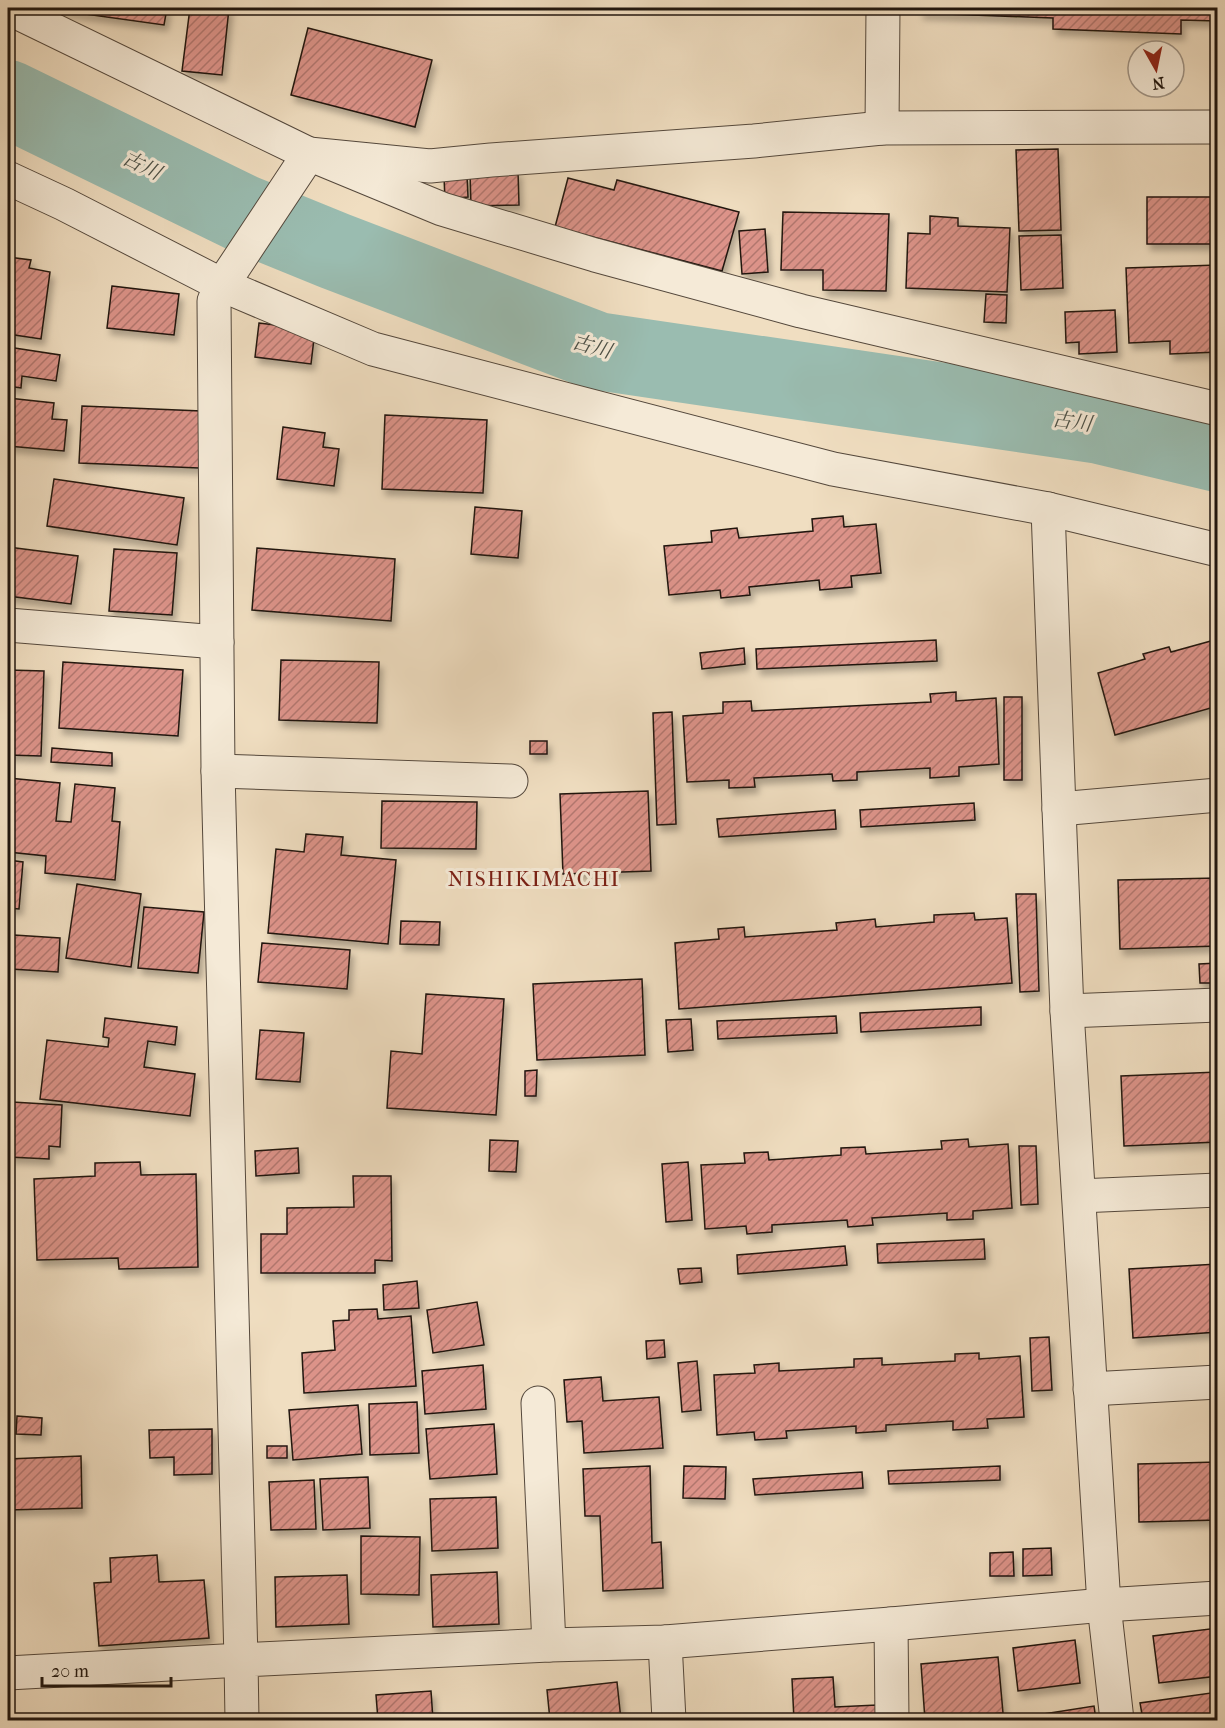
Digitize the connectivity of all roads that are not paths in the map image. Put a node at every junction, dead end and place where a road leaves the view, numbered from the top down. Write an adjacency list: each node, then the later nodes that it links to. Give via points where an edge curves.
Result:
1 (8, 8): 5 (street)
2 (883, 8): 4 (street)
3 (1218, 127): 4 (street)
4 (882, 128): 5 (street, via 430,166)
5 (309, 154): 7 (street); 8 (street, via 442,209 595,255 801,311)
6 (8, 178): 7 (street)
7 (222, 285): 9 (street, via 373,349 833,469); 12 (street, via 214,302)
8 (1218, 410)
9 (1048, 508): 10 (street); 16 (street)
10 (1218, 550)
11 (8, 625): 12 (street)
12 (217, 642): 13 (street)
13 (218, 771): 14 (street); 29 (street)
14 (511, 781)
15 (1218, 795): 16 (street)
16 (1059, 809): 18 (street)
17 (1218, 1005): 18 (street)
18 (1067, 1011): 20 (street)
19 (1218, 1190): 20 (street)
20 (1079, 1196): 22 (street)
21 (1218, 1382): 22 (street)
22 (1090, 1389): 25 (street)
23 (538, 1403): 28 (street)
24 (1218, 1598): 25 (street)
25 (1104, 1605): 26 (street); 34 (street)
26 (891, 1624): 27 (street); 33 (street)
27 (664, 1642): 28 (street); 32 (street)
28 (549, 1646): 29 (street)
29 (241, 1660): 30 (street); 31 (street)
30 (8, 1673)
31 (242, 1720)
32 (669, 1720)
33 (892, 1720)
34 (1117, 1720)

